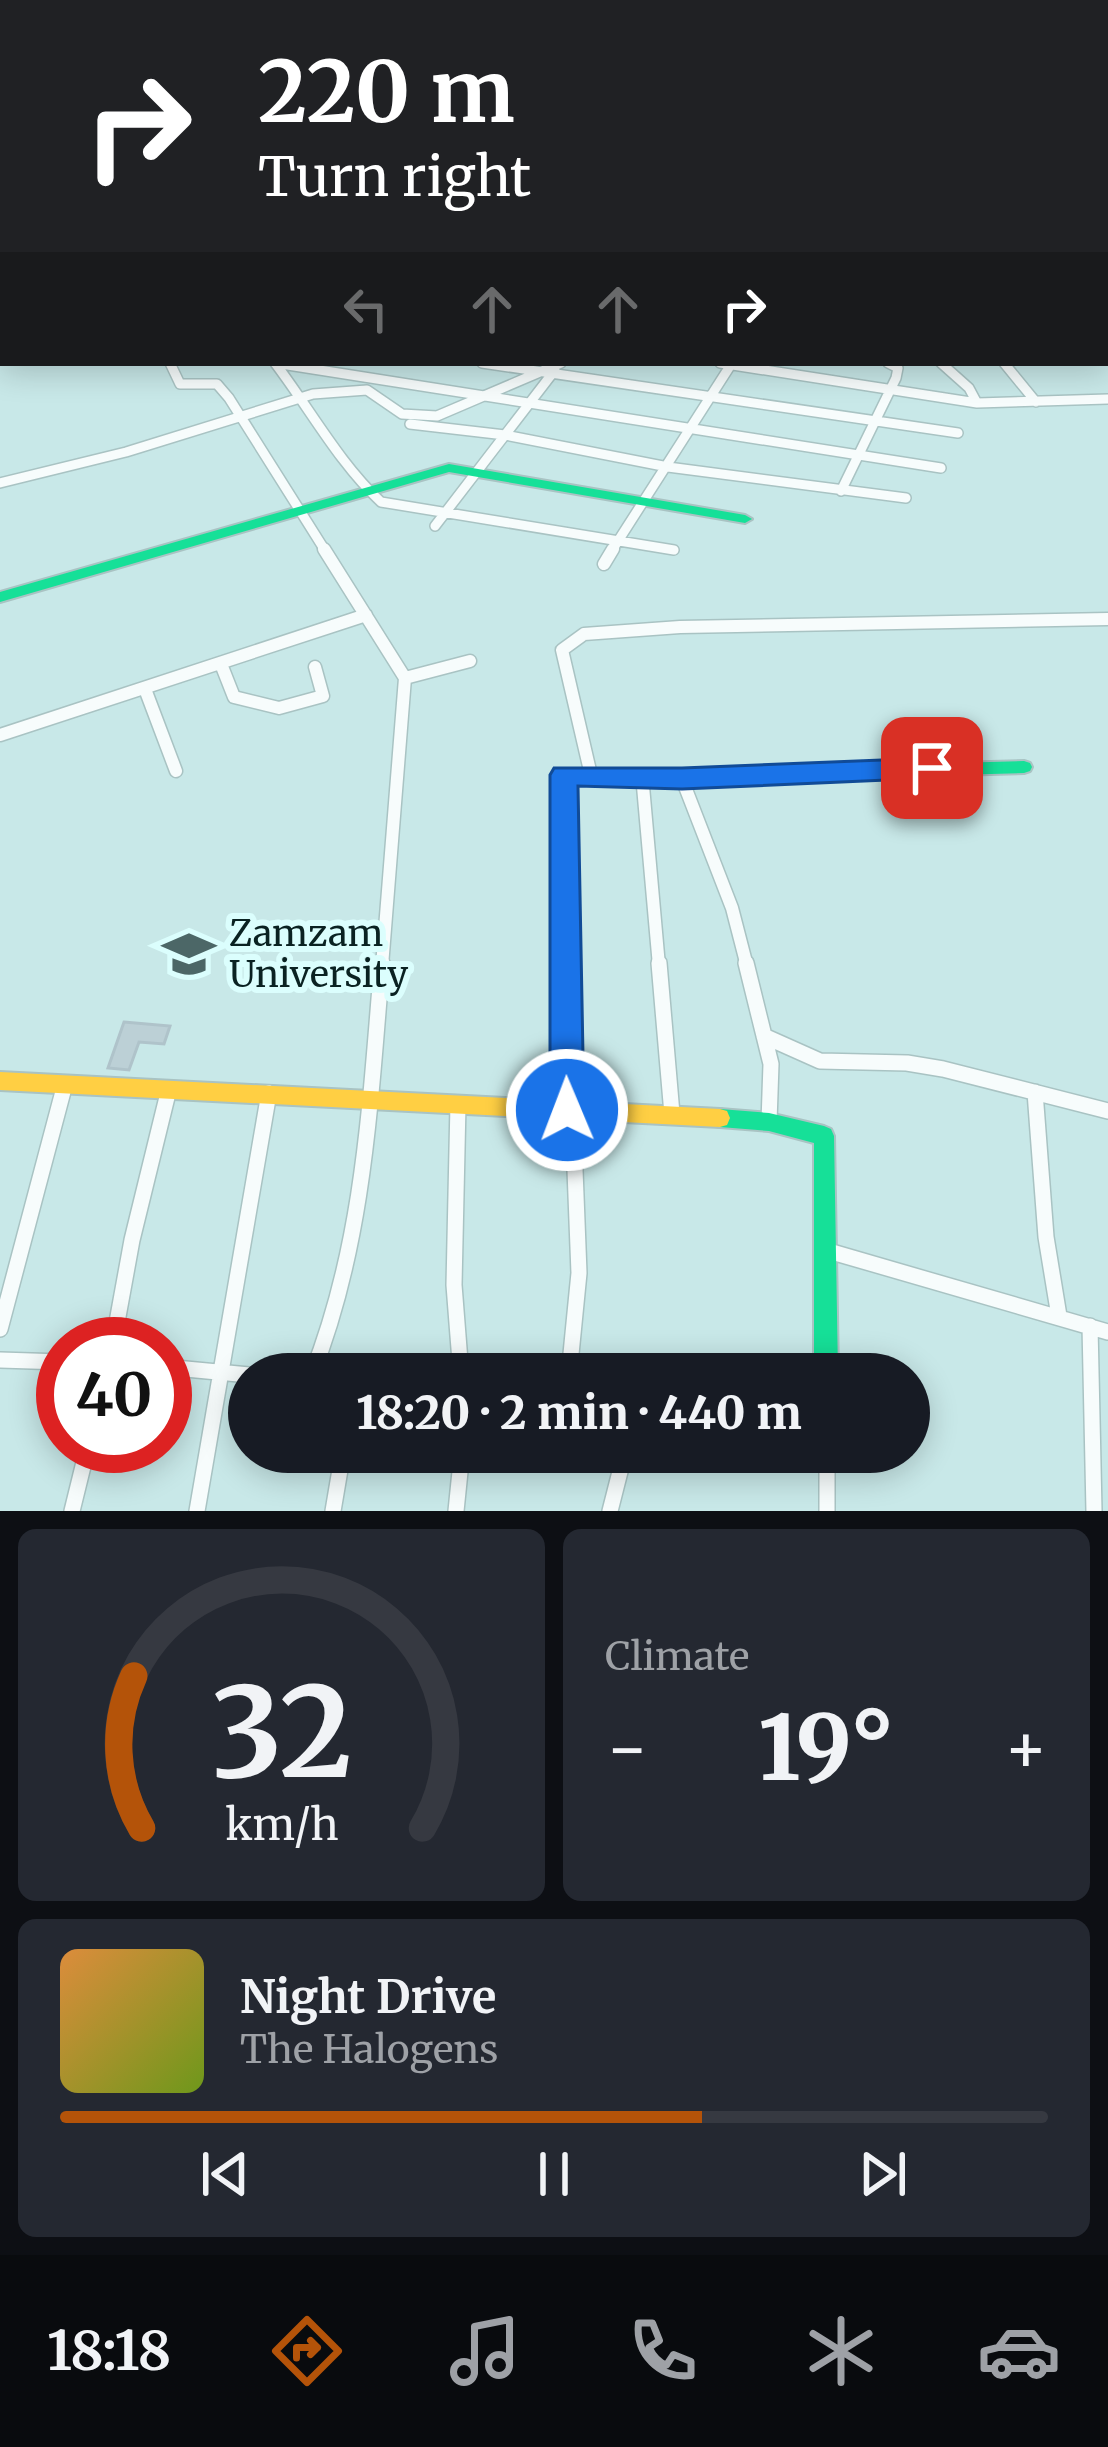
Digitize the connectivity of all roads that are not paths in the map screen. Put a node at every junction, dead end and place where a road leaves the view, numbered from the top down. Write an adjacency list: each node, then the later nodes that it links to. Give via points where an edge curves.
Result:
1 (1034, 0): 2 (street)
2 (1071, 0): 3 (street)
3 (1108, 0)
4 (172, 366): 22 (street, via 182,385 218,384)
5 (277, 366): 16 (street)
6 (294, 366): 14 (street)
7 (727, 366): 15 (street)
8 (741, 366): 13 (street)
9 (892, 366): 13 (street, via 898,370)
10 (944, 366): 19 (street)
11 (1006, 366): 18 (street)
12 (558, 367): 14 (street); 15 (street); 20 (street)
13 (888, 388): 19 (street); 23 (street)
14 (490, 397): 20 (street); 21 (street, via 424,418)
15 (711, 397): 23 (street); 24 (street)
16 (299, 399): 21 (street, via 367,389); 22 (street); 32 (street)
17 (1108, 399): 18 (street)
18 (1036, 402): 19 (street)
19 (977, 403)
20 (529, 404): 24 (street); 26 (street)
21 (388, 410): 26 (street, via 393,422)
22 (237, 415): 31 (street); 36 (street)
23 (872, 420): 25 (street); 27 (street)
24 (690, 430): 27 (street); 28 (street)
25 (958, 433)
26 (505, 435): 28 (street); 30 (street)
27 (856, 456): 29 (street); 33 (street)
28 (668, 467): 33 (street); 35 (street)
29 (941, 467)
30 (474, 474): 32 (street, via 435,470); 35 (street); 37 (street)
31 (0, 483)
32 (366, 490): 36 (street); 37 (street, via 381,502)
33 (841, 491): 34 (street)
34 (906, 498)
35 (644, 501): 38 (street); 40 (street)
36 (301, 509): 43 (street); 44 (street)
37 (446, 511): 39 (street); 40 (street)
38 (745, 519)
39 (435, 526)
40 (617, 542): 41 (street); 42 (street)
41 (674, 550)
42 (604, 564)
43 (0, 597)
44 (366, 615): 47 (street); 49 (street)
45 (1108, 619): 54 (street, via 584,634 562,650)
46 (470, 662): 49 (street)
47 (221, 664): 48 (street, via 234,697 287,710 323,696); 50 (street)
48 (315, 667)
49 (404, 678): 63 (street)
50 (145, 689): 51 (street); 53 (street)
51 (0, 735)
52 (1024, 766): 56 (street)
53 (176, 771)
54 (591, 775): 55 (street); 65 (street, via 564,775)
55 (642, 775): 56 (street); 67 (street)
56 (682, 779): 57 (street, via 732,908)
57 (764, 1036): 62 (street, via 820,1061 907,1063); 68 (street, via 772,1064)
58 (0, 1082): 59 (street)
59 (65, 1084): 60 (street); 73 (street)
60 (170, 1089): 61 (street); 72 (street)
61 (268, 1093): 63 (street); 82 (street)
62 (1035, 1093): 66 (street); 71 (street)
63 (370, 1099): 64 (street); 75 (street, via 337,1318)
64 (458, 1104): 65 (street); 76 (street)
65 (567, 1110): 67 (street)
66 (1108, 1111)
67 (672, 1114): 68 (street)
68 (770, 1122): 70 (street, via 824,1136)
69 (574, 1144): 77 (street, via 579,1273)
70 (825, 1250): 71 (street); 78 (street)
71 (1059, 1316): 74 (street)
72 (118, 1317)
73 (0, 1329)
74 (1099, 1329): 95 (street)
75 (321, 1353)
76 (459, 1353)
77 (571, 1353)
78 (826, 1353)
79 (0, 1360): 80 (street)
80 (36, 1361)
81 (192, 1369): 82 (street)
82 (223, 1371): 83 (street); 90 (street)
83 (228, 1372)
84 (81, 1473): 89 (street)
85 (339, 1473): 91 (street)
86 (460, 1473): 92 (street)
87 (620, 1473): 93 (street)
88 (827, 1473): 94 (street)
89 (72, 1511)
90 (197, 1511)
91 (333, 1511)
92 (456, 1511)
93 (610, 1511)
94 (827, 1511)
95 (1094, 1511)

